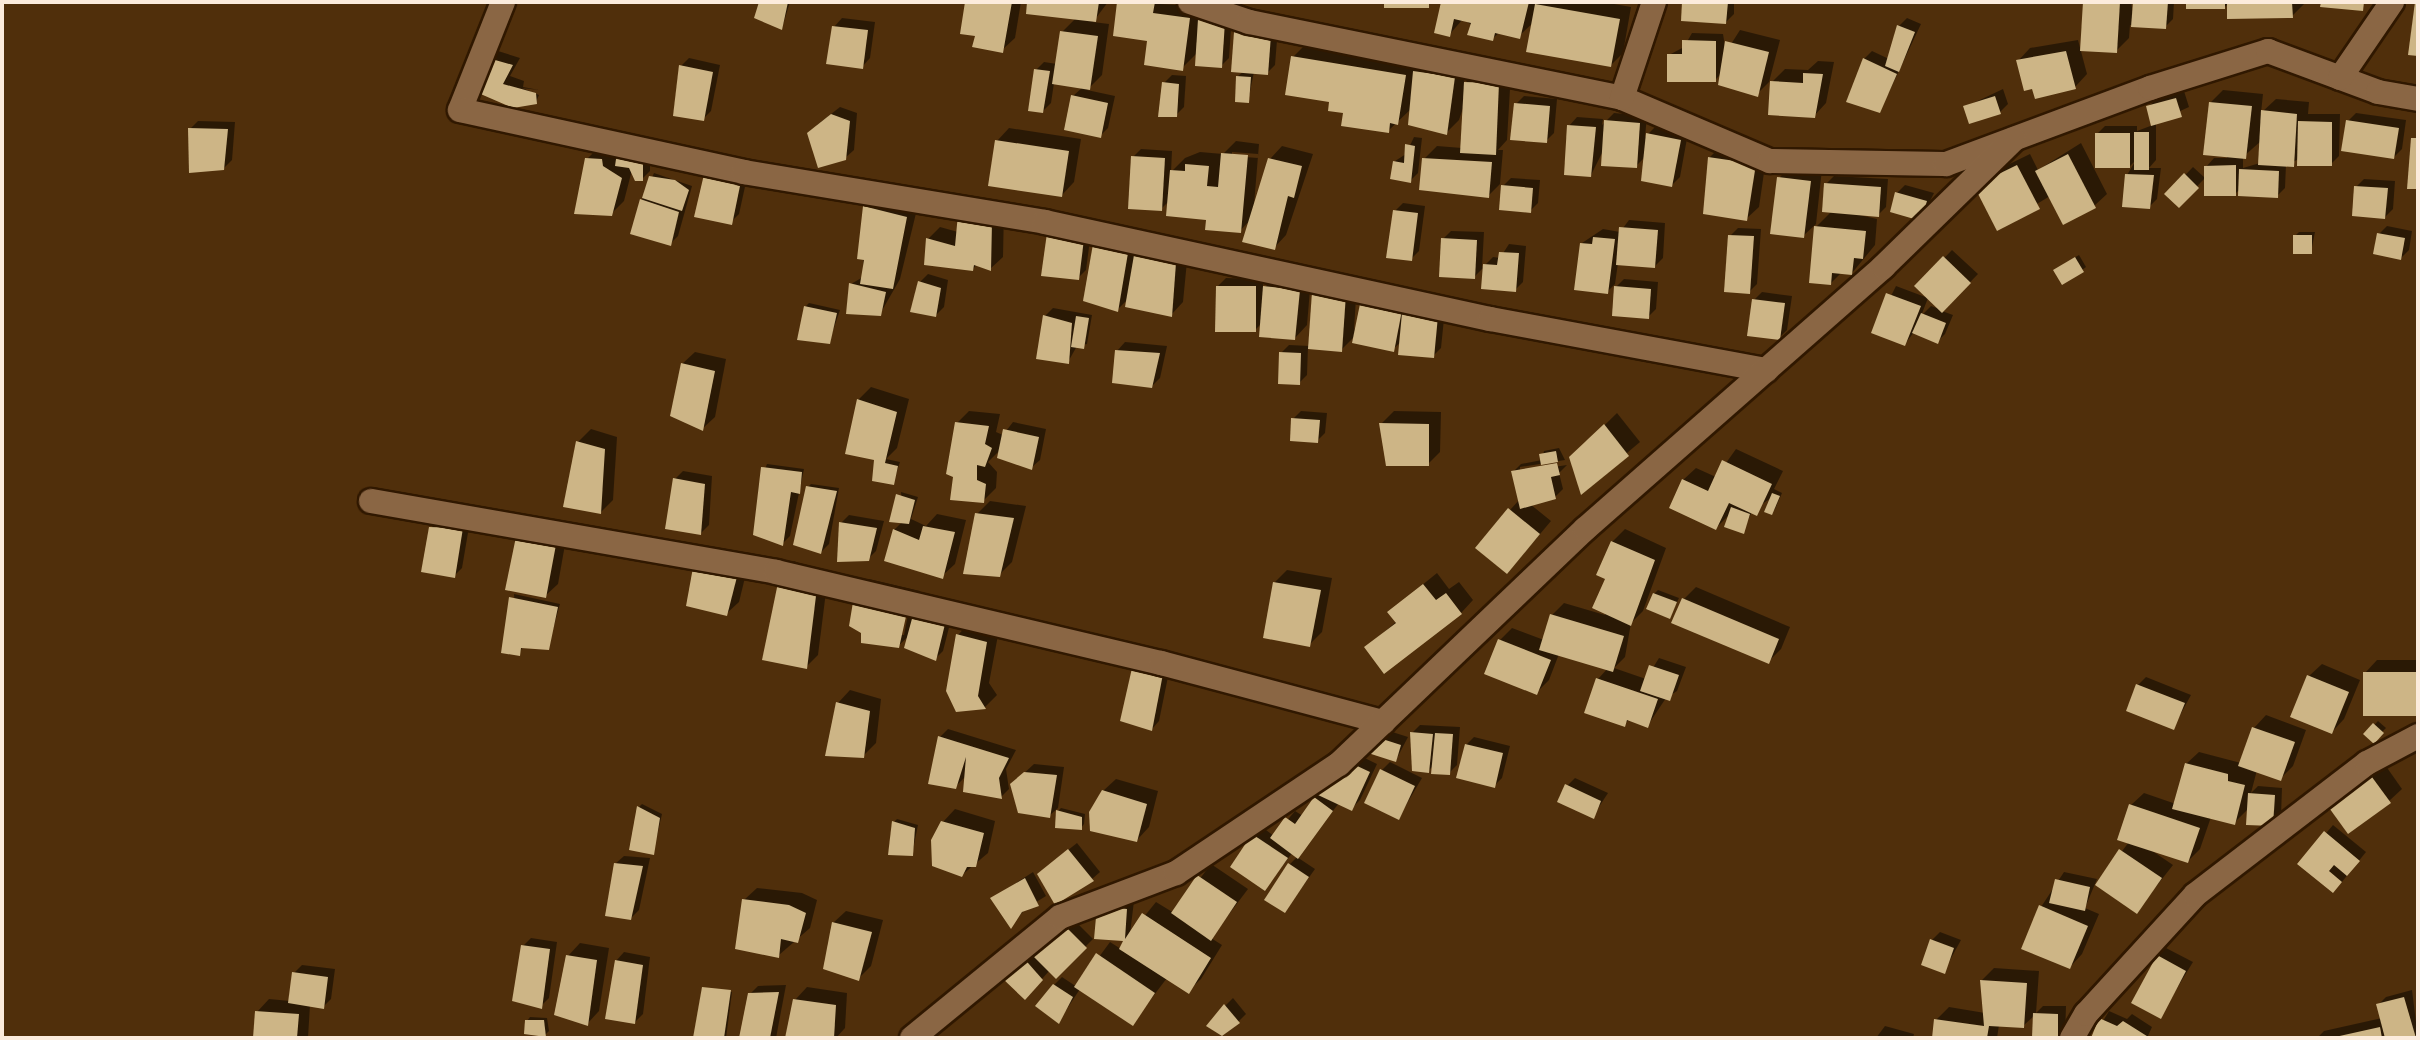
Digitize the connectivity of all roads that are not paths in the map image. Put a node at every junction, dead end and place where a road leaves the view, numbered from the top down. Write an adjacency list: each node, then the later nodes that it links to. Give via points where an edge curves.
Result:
1 (503, 2): 9 (street, via 460,110 744,172 1045,222 1490,319)
2 (1190, 2): 6 (street, via 1249,22)
3 (1654, 2): 6 (street)
4 (2392, 2): 5 (street)
5 (2340, 78): 7 (street); 8 (street, via 2268,51)
6 (1622, 98): 8 (street, via 1770,161 1946,164)
7 (2418, 99)
8 (2014, 139): 9 (street, via 1883,267)
9 (1766, 370): 11 (street, via 1585,529)
10 (371, 501): 11 (street, via 776,572 1161,663)
11 (1383, 722): 13 (street, via 1339,764 1176,873 1060,917)
12 (2418, 736): 14 (street, via 2367,763 2195,895 2086,1014)
13 (912, 1038)
14 (2072, 1038)

